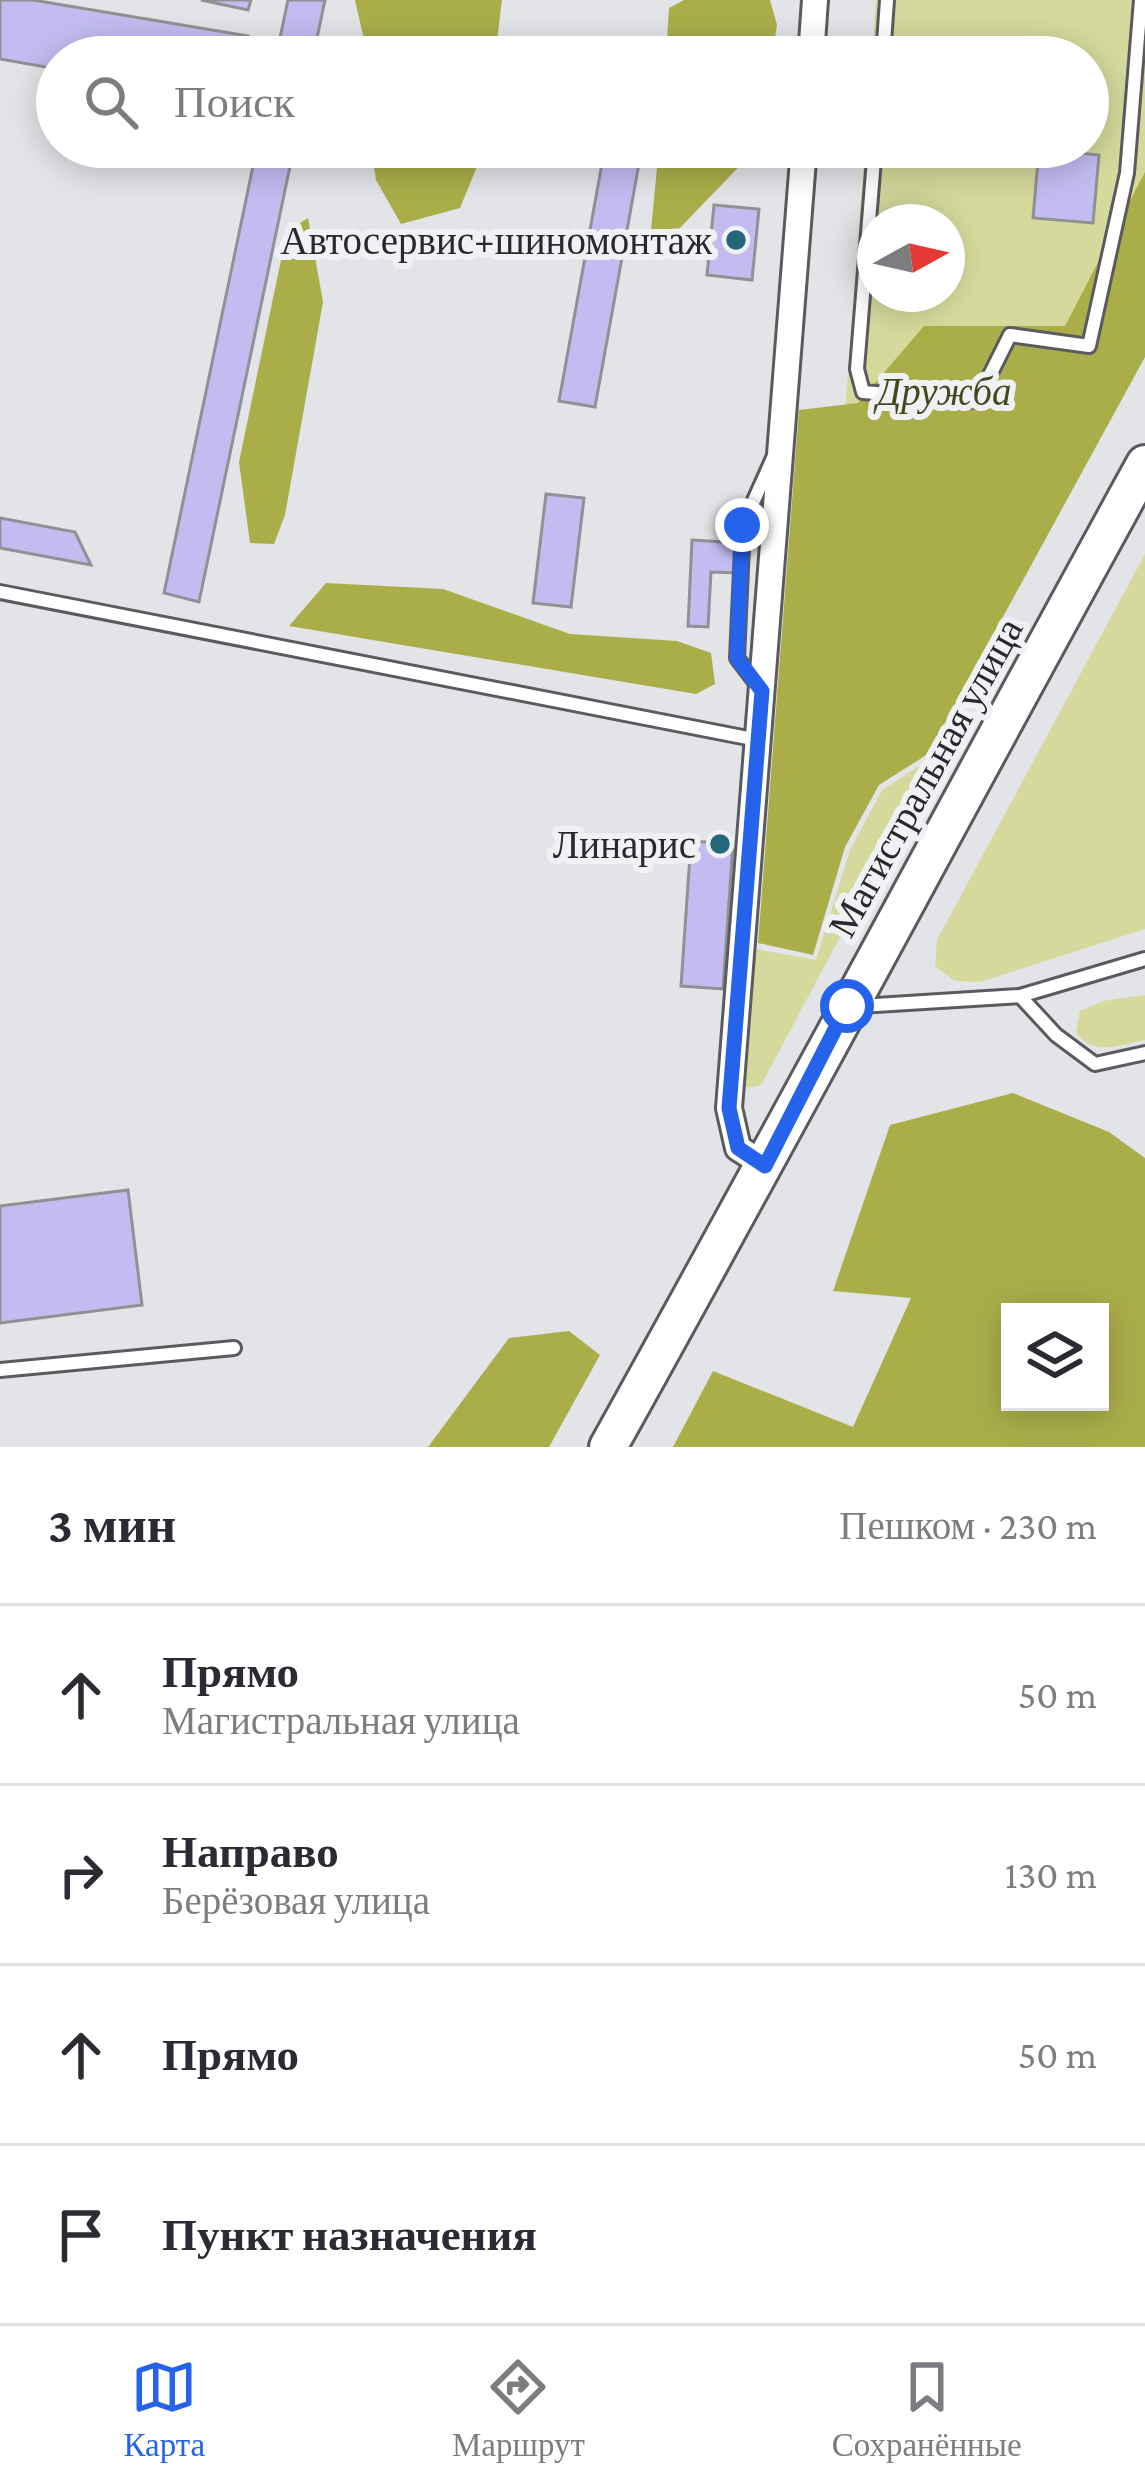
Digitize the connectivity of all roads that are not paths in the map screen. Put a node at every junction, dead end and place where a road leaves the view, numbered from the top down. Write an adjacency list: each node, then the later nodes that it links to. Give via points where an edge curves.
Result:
1 (815, 0): 4 (street)
2 (887, 0): 5 (lane)
3 (1141, 0): 7 (lane, via 1126,173 1089,346 1010,335 976,401 862,392 857,369)
4 (812, 36)
5 (884, 36)
6 (802, 168): 10 (street)
7 (873, 168)
8 (1145, 464): 13 (main road, Магистральная улица)
9 (0, 592): 10 (lane)
10 (758, 740): 15 (street, via 729,1108 738,1148)
11 (1145, 959): 12 (lane)
12 (1020, 996): 13 (lane); 14 (lane, via 1095,1064)
13 (847, 1006): 15 (main road, Магистральная улица)
14 (1145, 1053)
15 (765, 1166): 18 (main road, Магистральная улица)
16 (234, 1348): 17 (lane)
17 (0, 1370)
18 (608, 1447)

